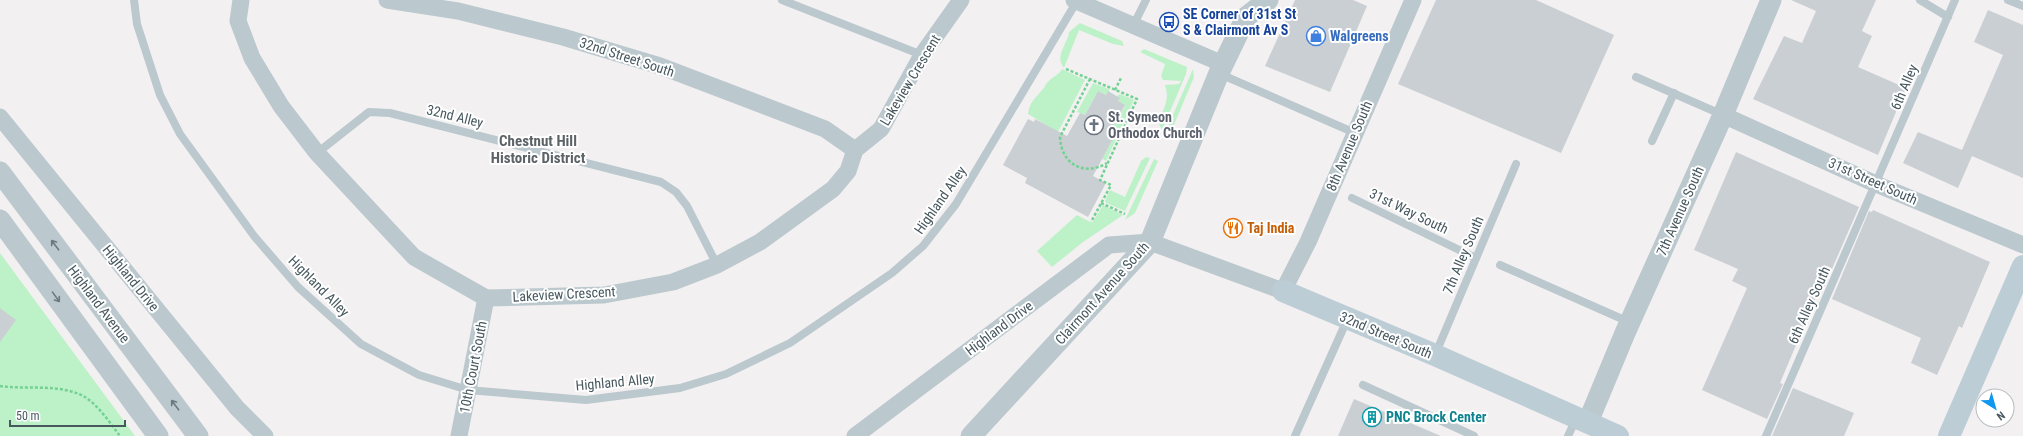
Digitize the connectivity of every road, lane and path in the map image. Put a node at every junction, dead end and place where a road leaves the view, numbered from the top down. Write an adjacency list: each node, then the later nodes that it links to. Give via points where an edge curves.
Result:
1 (134, 0): 54 (lane, Highland Alley, via 138,24 160,94 180,134 254,236 298,288 361,344 419,375)
2 (240, 0): 31 (street, via 238,21 252,58 281,106)
3 (387, 0): 30 (street, 32nd Street South, via 473,15 563,37 660,66 825,128)
4 (782, 0): 18 (lane)
5 (961, 0): 18 (street, Lakeview Crescent)
6 (1146, 0): 17 (lane)
7 (1268, 0): 15 (street, Clairmont Avenue South)
8 (1413, 0): 28 (street, 8th Avenue South)
9 (1771, 0): 26 (street, 7th Avenue South)
10 (1920, 0): 16 (lane)
11 (1955, 0): 16 (lane, 6th Alley)
12 (2008, 0): 14 (lane)
13 (1076, 1): 17 (street); 54 (lane, Highland Alley, via 956,204 923,246 892,273 790,343 726,374 680,388 586,400)
14 (2023, 6)
15 (1245, 8): 20 (street, Clairmont Avenue South)
16 (1948, 17): 35 (lane, 6th Alley)
17 (1133, 26): 20 (street)
18 (922, 55): 30 (street, Lakeview Crescent, via 881,129)
19 (1066, 69): 23 (path)
20 (1221, 69): 28 (lane); 41 (street, Clairmont Avenue South)
21 (1636, 77): 25 (lane)
22 (1121, 78): 24 (path)
23 (1090, 79): 24 (path); 32 (path, via 1060,137 1060,144 1066,158 1079,168 1094,169)
24 (1115, 90): 32 (path, via 1136,99)
25 (1674, 92): 26 (lane); 29 (lane)
26 (1724, 115): 35 (street, 31st Street South); 50 (street, 7th Avenue South)
27 (0, 117): 59 (street, Highland Drive, via 237,408)
28 (1355, 133): 47 (street, 8th Avenue South, via 1308,242)
29 (1652, 141)
30 (855, 150): 44 (street, Lakeview Crescent, via 848,171 833,189 760,242)
31 (317, 153): 44 (lane, 32nd Alley, via 369,112 390,113 661,182 676,192 687,206); 48 (street, via 414,257)
32 (1107, 163): 37 (path, via 1100,180 1111,185)
33 (1516, 164): 43 (lane, 7th Alley South)
34 (0, 172): 58 (street, Highland Avenue, one-way to 34)
35 (1876, 184): 42 (street, 31st Street South); 66 (lane, 6th Alley South)
36 (1352, 198): 43 (lane, 31st Way South)
37 (1102, 202): 38 (path); 40 (path)
38 (1125, 214)
39 (0, 220): 57 (street, one-way to 57)
40 (1091, 222)
41 (1150, 242): 47 (street, 32nd Street South); 61 (street, Highland Drive, via 1109,245); 62 (street, Clairmont Avenue South)
42 (2023, 245)
43 (1476, 258): 51 (lane, 7th Alley South)
44 (717, 265): 48 (street, Lakeview Crescent, via 673,282 604,294)
45 (1500, 265): 50 (lane)
46 (2023, 266): 67 (main road)
47 (1283, 291): 49 (main road, 32nd Street South)
48 (486, 298): 54 (street, 10th Court South)
49 (1347, 319): 51 (main road, 32nd Street South); 63 (lane)
50 (1630, 322): 55 (street, 7th Avenue South)
51 (1435, 355): 55 (main road, 32nd Street South)
52 (1363, 385): 64 (lane)
53 (0, 386): 56 (path, via 54,389 85,397)
54 (468, 390): 60 (street, 10th Court South)
55 (1584, 428): 65 (main road, 32nd Street South)
56 (120, 436)
57 (158, 436)
58 (198, 436)
59 (264, 436)
60 (459, 436)
61 (855, 436)
62 (970, 436)
63 (1295, 436)
64 (1474, 436)
65 (1618, 436)
66 (1766, 436)
67 (1949, 436)

